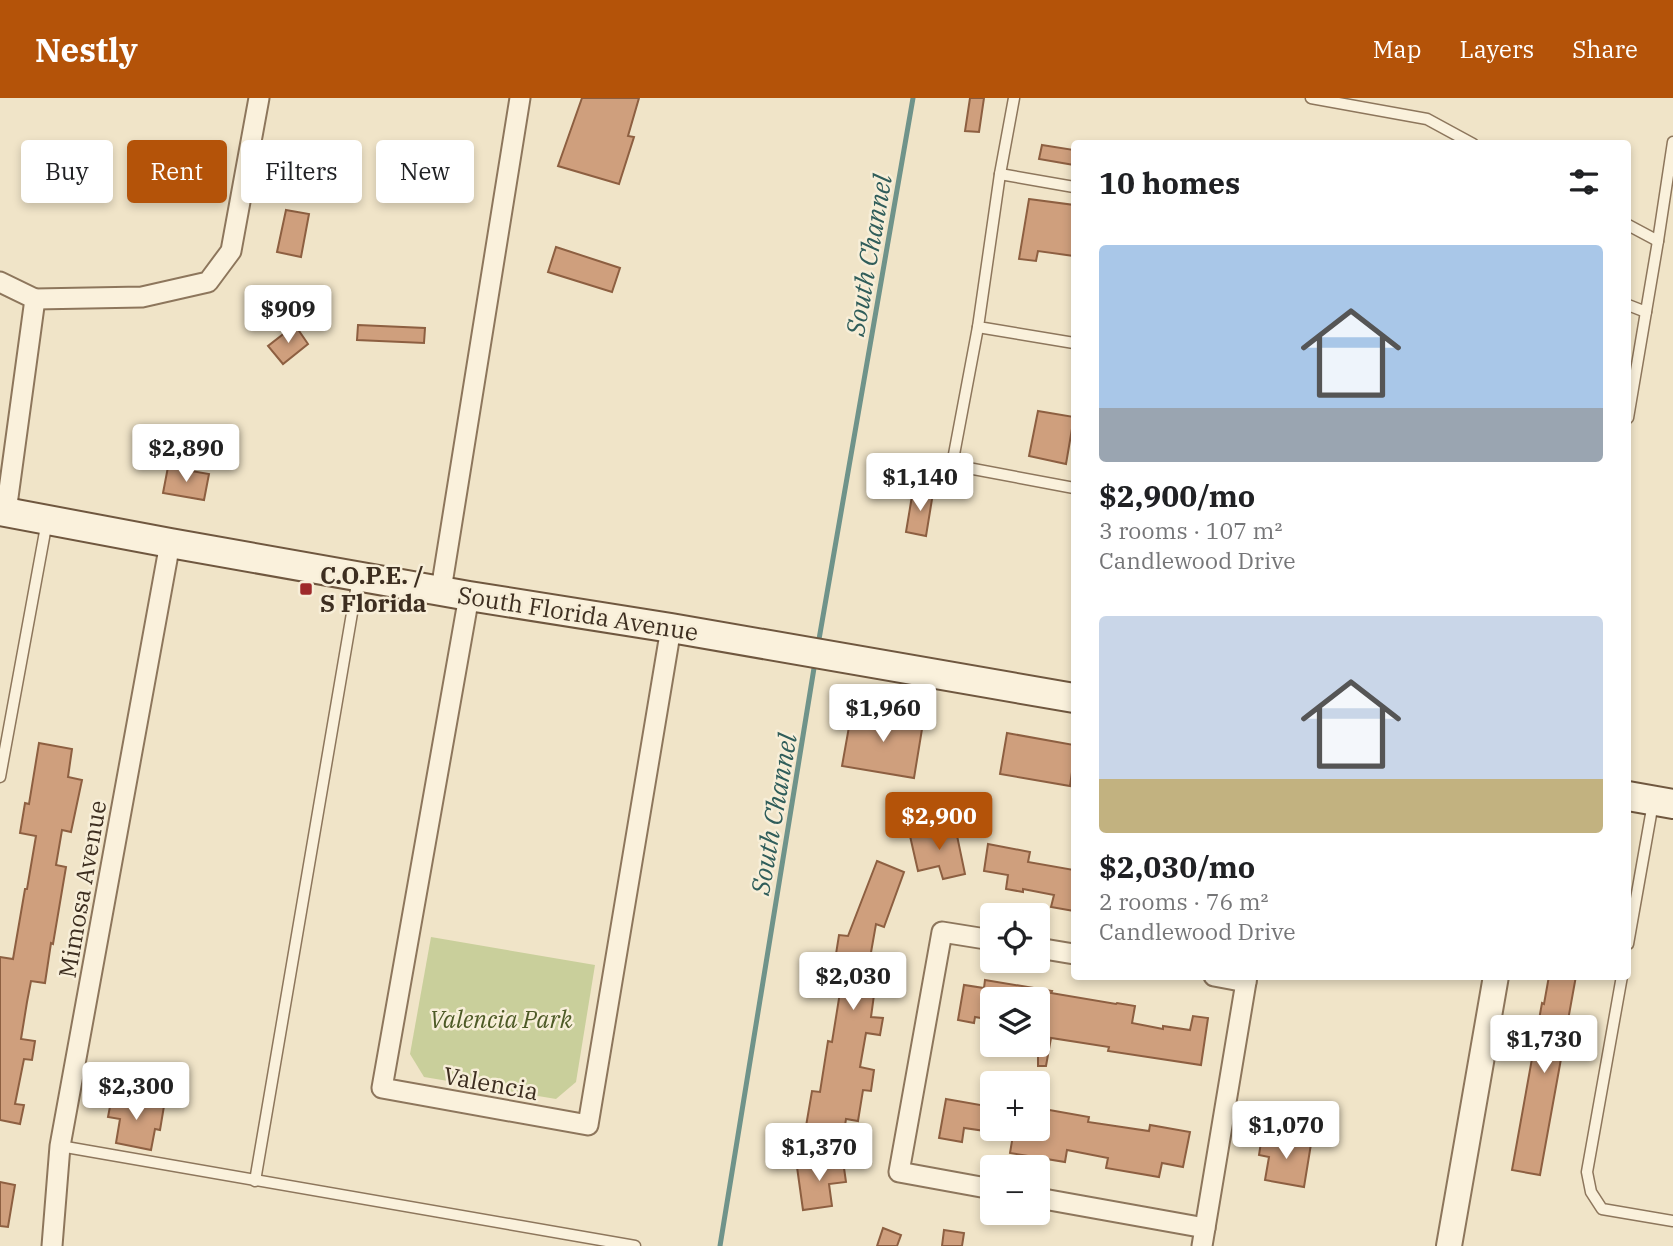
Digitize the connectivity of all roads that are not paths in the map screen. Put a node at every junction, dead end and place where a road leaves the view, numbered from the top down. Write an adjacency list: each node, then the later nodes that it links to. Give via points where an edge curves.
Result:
1 (259, 98): 12 (street, via 231,251 208,282 142,297)
2 (520, 98): 23 (street)
3 (1014, 98): 7 (lane)
4 (1311, 98): 5 (lane, via 1427,119)
5 (1466, 140)
6 (1673, 142): 10 (lane)
7 (1000, 174): 8 (lane); 15 (lane)
8 (1071, 186)
9 (1631, 227): 10 (lane)
10 (1658, 241): 14 (lane)
11 (0, 282): 12 (street)
12 (35, 299): 19 (street)
13 (1631, 306): 14 (lane)
14 (1646, 312): 17 (lane)
15 (978, 327): 16 (lane); 18 (lane, via 952,465)
16 (1071, 342)
17 (1631, 400)
18 (1071, 487)
19 (3, 512): 20 (main road, South Florida Avenue)
20 (47, 520): 21 (main road, South Florida Avenue); 27 (lane)
21 (170, 543): 22 (main road, South Florida Avenue); 36 (street, Mimosa Avenue)
22 (358, 576): 23 (main road, South Florida Avenue); 37 (lane)
23 (440, 590): 24 (main road, South Florida Avenue)
24 (469, 596): 25 (main road, South Florida Avenue); 25 (street, Valencia, via 382,1088 588,1125)
25 (671, 628): 26 (main road, South Florida Avenue)
26 (1071, 697)
27 (0, 777)
28 (1651, 800): 29 (lane)
29 (1631, 925)
30 (980, 938): 38 (street, via 942,932 899,1172)
31 (1050, 950): 32 (street)
32 (1071, 954)
33 (1246, 980): 41 (street)
34 (1495, 980): 44 (street)
35 (1621, 980): 40 (lane, via 1587,1172 1591,1192 1602,1209)
36 (60, 1146): 37 (lane); 42 (street, Mimosa Avenue)
37 (255, 1181): 43 (lane)
38 (980, 1187)
39 (1050, 1201): 41 (street)
40 (1673, 1221)
41 (1203, 1237)
42 (52, 1246)
43 (635, 1246)
44 (1450, 1246)

